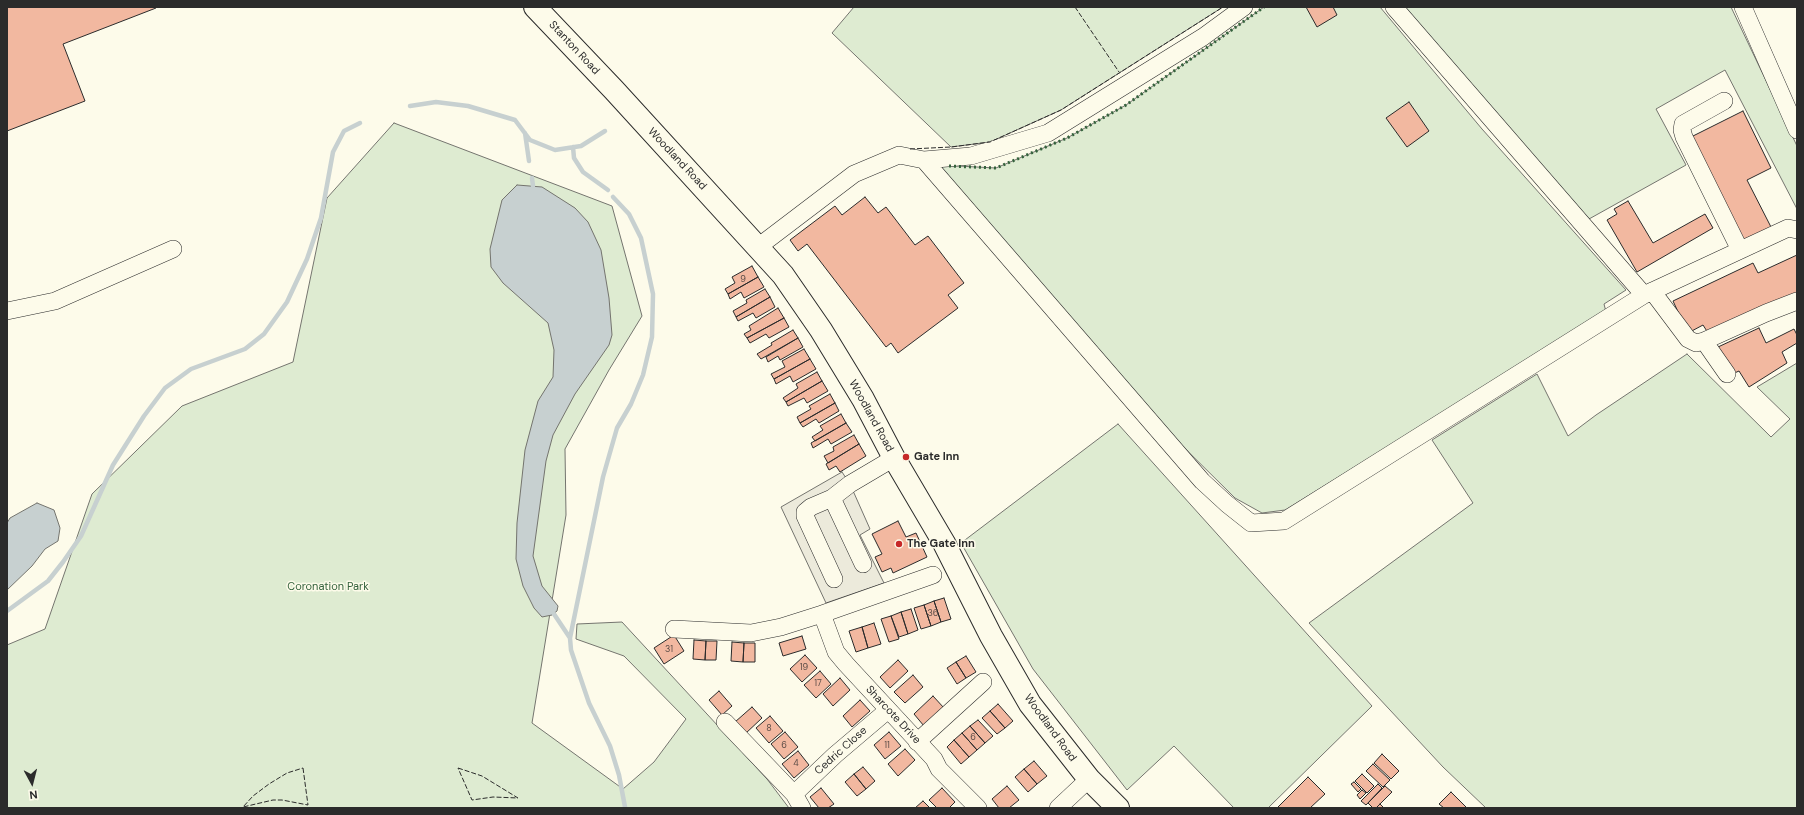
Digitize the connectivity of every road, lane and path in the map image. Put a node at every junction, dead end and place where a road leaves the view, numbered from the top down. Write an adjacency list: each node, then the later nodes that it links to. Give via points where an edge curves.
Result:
1 (1244, 7): 8 (street, via 1203,37 1048,133 970,156)
2 (1394, 7): 13 (street)
3 (1743, 7): 7 (street)
4 (537, 8): 5 (highway, Stanton Road)
5 (614, 90): 10 (highway, Woodland Road)
6 (1724, 101): 12 (street, via 1683,124 1682,130)
7 (1797, 130)
8 (924, 160): 10 (street, via 899,155 854,174); 13 (street, via 1202,481 1251,523 1284,521)
9 (1797, 230): 12 (street, via 1788,228)
10 (758, 247): 18 (highway, Woodland Road, via 783,275 822,330)
11 (173, 249): 15 (street, via 55,301)
12 (1740, 250): 13 (street)
13 (1648, 293): 16 (street, via 1688,339 1696,343)
14 (1797, 301): 16 (street)
15 (7, 311)
16 (1704, 341): 17 (street)
17 (1727, 374)
18 (894, 458): 19 (street, via 850,484); 29 (highway, Woodland Road, via 944,543 991,636 1030,704)
19 (832, 498): 20 (street); 22 (street, via 811,507 805,512 805,516)
20 (863, 564)
21 (933, 575): 23 (street)
22 (834, 578)
23 (822, 614): 24 (street, via 781,628 751,633); 26 (street, Sharcote Drive, via 836,652)
24 (674, 629)
25 (983, 682): 28 (street)
26 (888, 710): 28 (street, Sharcote Drive); 30 (street, Cedric Close, via 835,755)
27 (725, 722): 30 (street, Cedric Close)
28 (917, 742): 31 (street, Sharcote Drive)
29 (1089, 779): 32 (street); 33 (highway, Woodland Road)
30 (798, 801)
31 (971, 806)
32 (1058, 808)
33 (1118, 808)

